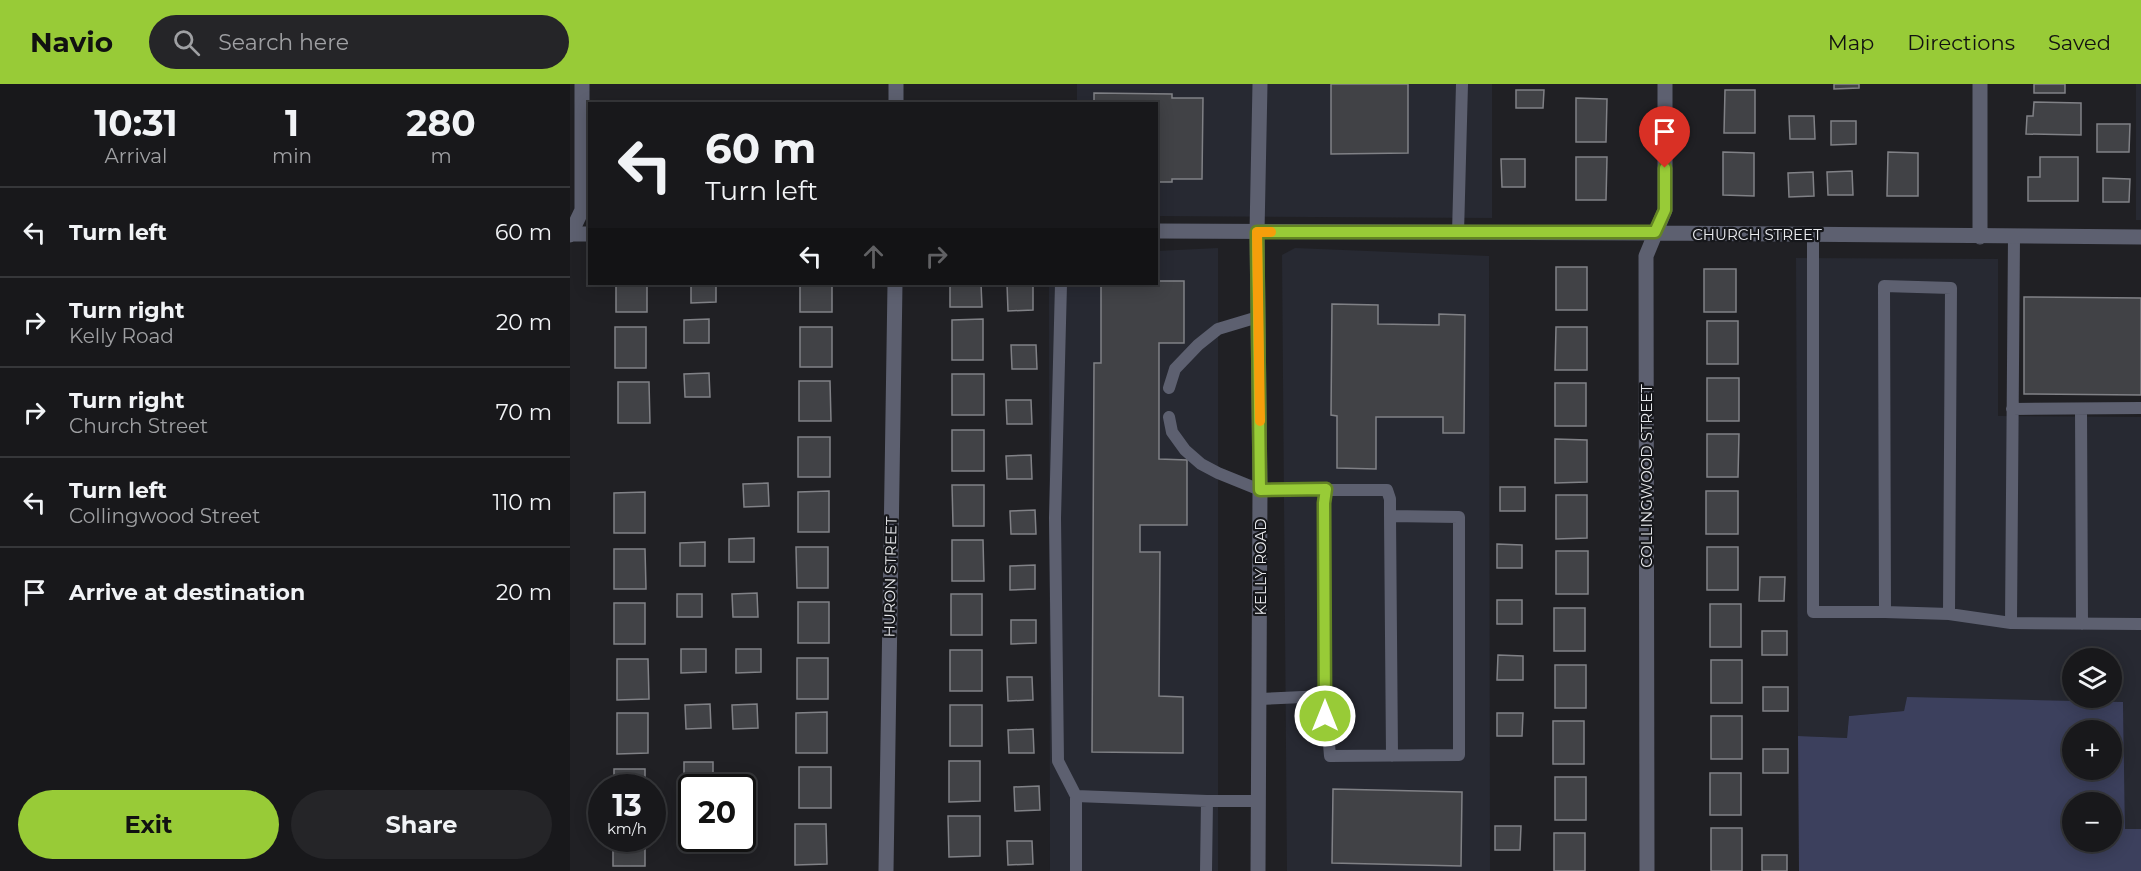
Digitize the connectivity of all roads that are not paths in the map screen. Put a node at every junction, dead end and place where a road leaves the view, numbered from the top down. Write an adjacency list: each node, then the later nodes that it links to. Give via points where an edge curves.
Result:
1 (582, 84): 12 (street, via 582,210)
2 (896, 84): 7 (street)
3 (1260, 84): 9 (street, KELLY ROAD)
4 (1462, 84): 11 (lane)
5 (1665, 84): 10 (street, COLLINGWOOD STREET, via 1665,210)
6 (1980, 84): 16 (street)
7 (896, 102)
8 (1158, 231): 9 (street, CHURCH STREET)
9 (1257, 232): 11 (street, CHURCH STREET); 20 (street, KELLY ROAD)
10 (1655, 232): 11 (street, CHURCH STREET); 14 (street, CHURCH STREET); 44 (street, COLLINGWOOD STREET, via 1646,256)
11 (1458, 233)
12 (570, 234): 13 (street)
13 (588, 234)
14 (1813, 234): 16 (street, CHURCH STREET); 29 (lane, via 1813,612)
15 (2014, 236): 16 (street, CHURCH STREET); 17 (street, CHURCH STREET); 23 (lane)
16 (1980, 237)
17 (2141, 237)
18 (894, 285): 40 (street, HURON STREET)
19 (1061, 285): 37 (lane, via 1054,518 1058,761)
20 (1258, 317): 21 (lane, via 1218,329 1175,369); 27 (street, KELLY ROAD)
21 (1169, 388)
22 (2141, 408): 24 (lane)
23 (2012, 409): 24 (lane); 31 (lane)
24 (2081, 409): 32 (lane)
25 (1169, 417): 27 (lane, via 1172,432 1201,464)
26 (1326, 489): 27 (lane); 28 (lane, via 1387,490); 34 (lane)
27 (1260, 490): 35 (street, KELLY ROAD)
28 (1390, 516): 36 (lane); 36 (lane, via 1459,517 1459,755)
29 (1884, 612): 30 (lane); 30 (lane, via 1884,286 1951,288)
30 (1949, 614): 31 (lane)
31 (2011, 622): 32 (lane)
32 (2082, 624): 33 (lane)
33 (2141, 624)
34 (1325, 696): 35 (lane); 36 (lane, via 1330,756)
35 (1259, 699): 39 (street, KELLY ROAD)
36 (1392, 756)
37 (1076, 796): 38 (lane); 41 (lane)
38 (1207, 801): 39 (lane); 42 (lane)
39 (1259, 801): 43 (street, KELLY ROAD)
40 (886, 871)
41 (1076, 871)
42 (1206, 871)
43 (1258, 871)
44 (1647, 871)

